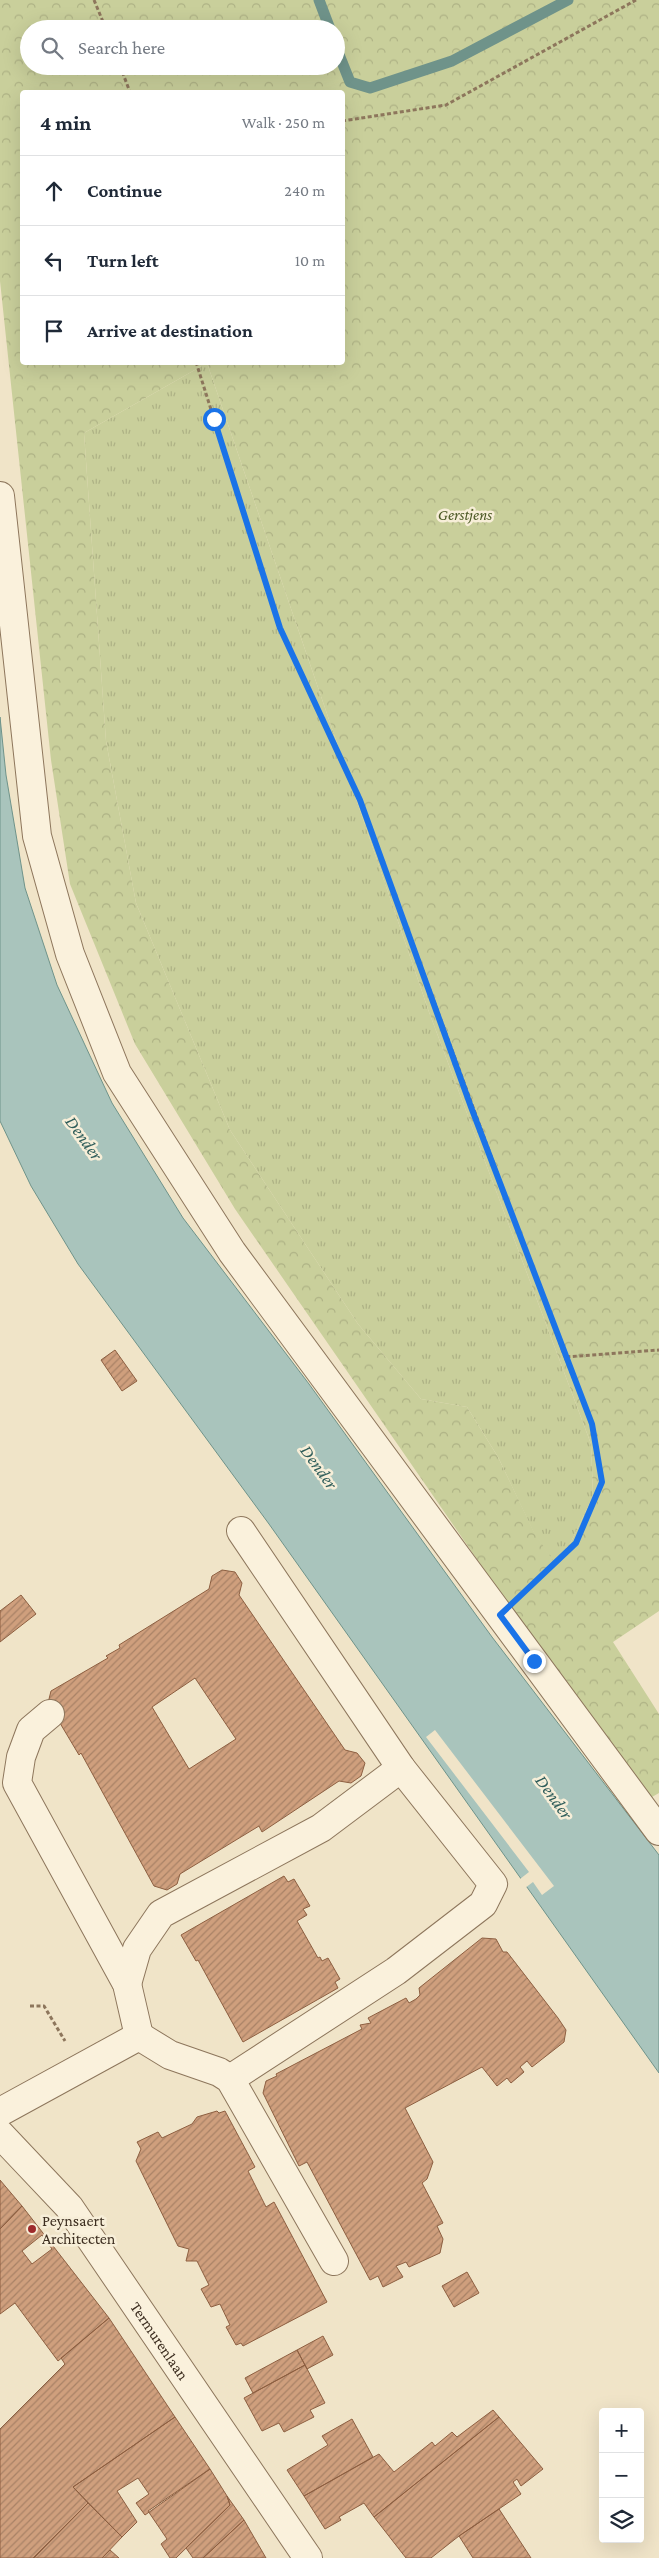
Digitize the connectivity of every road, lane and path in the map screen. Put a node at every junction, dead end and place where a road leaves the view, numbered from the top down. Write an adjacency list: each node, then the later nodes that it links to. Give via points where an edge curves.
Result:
1 (94, 0): 3 (path)
2 (636, 0): 6 (path, via 446,105)
3 (102, 20)
4 (123, 75): 5 (path)
5 (129, 90)
6 (345, 121)
7 (197, 365): 10 (path, via 280,628 360,800)
8 (0, 496): 12 (street, via 37,836 70,954 117,1072 232,1252)
9 (659, 1350): 10 (path)
10 (565, 1357): 12 (path, via 592,1424 602,1482 576,1543)
11 (241, 1531): 14 (street)
12 (500, 1615): 15 (street)
13 (50, 1714): 16 (street, via 31,1730 16,1783)
14 (401, 1768): 16 (street, via 320,1828 161,1914 138,1949); 20 (street, via 493,1884 483,1904 396,1971)
15 (659, 1831)
16 (127, 1984): 18 (street)
17 (30, 2006): 19 (path, via 44,2006)
18 (139, 2036): 19 (street); 20 (street, via 170,2055)
19 (81, 2068): 21 (street)
20 (230, 2079): 23 (street)
21 (0, 2112)
22 (0, 2134): 24 (street, Termurenlaan, via 69,2207)
23 (334, 2261)
24 (308, 2558)

